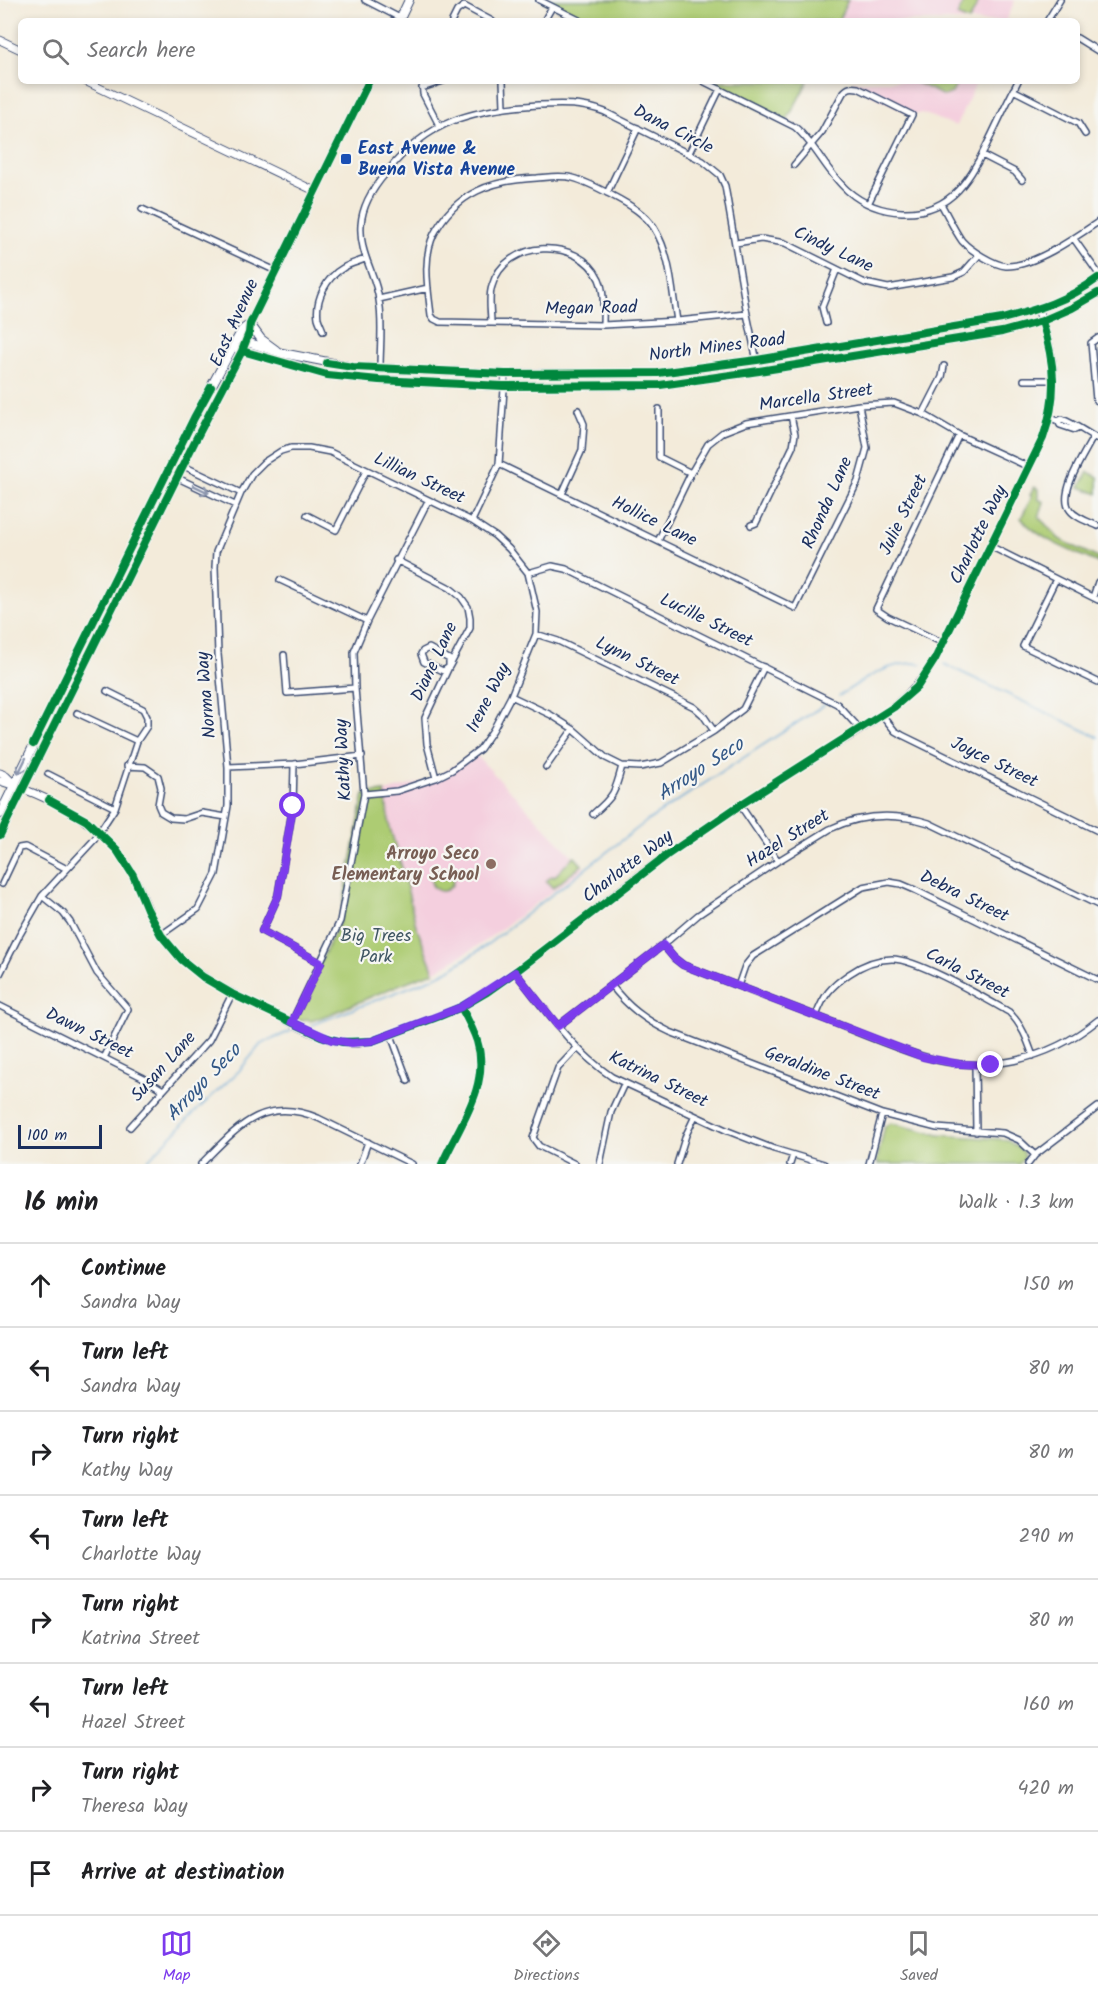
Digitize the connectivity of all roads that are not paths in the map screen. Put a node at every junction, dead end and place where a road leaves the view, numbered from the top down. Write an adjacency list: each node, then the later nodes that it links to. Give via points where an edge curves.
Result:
1 (365, 0): 6 (street)
2 (409, 0): 7 (main road)
3 (539, 0): 5 (street)
4 (1060, 0): 12 (street)
5 (552, 7): 10 (street); 11 (street)
6 (397, 18)
7 (400, 18)
8 (454, 18): 9 (street, via 464,6)
9 (486, 18)
10 (546, 18)
11 (575, 18)
12 (1049, 18)
13 (0, 40): 15 (street)
14 (1080, 40): 16 (street)
15 (18, 49)
16 (1098, 51)
17 (91, 84): 36 (street)
18 (368, 84): 36 (main road, East Avenue)
19 (422, 84): 24 (street)
20 (434, 84): 24 (street)
21 (502, 84): 27 (street)
22 (709, 84): 25 (street)
23 (1017, 84): 26 (street)
24 (422, 88): 28 (street)
25 (720, 89): 31 (street, via 786,122); 32 (street)
26 (1014, 90): 30 (street, via 1078,123); 33 (street)
27 (504, 107): 28 (street, Dana Circle, via 468,114); 29 (street, Dana Circle, via 579,104)
28 (440, 127): 45 (street, Dana Circle, via 411,145 370,196 360,225)
29 (638, 128): 32 (street, Dana Circle); 37 (street)
30 (1085, 134)
31 (811, 145): 34 (street); 38 (street, via 835,178); 38 (street, via 843,93 851,87 912,115)
32 (689, 153): 43 (street, Dana Circle, via 714,169 725,186)
33 (982, 155): 35 (street, via 1016,172); 39 (street, via 966,182)
34 (794, 165)
35 (1022, 180)
36 (315, 191): 47 (main road, East Avenue)
37 (607, 193): 50 (street, via 560,176 514,179 485,186 456,205 434,235 427,260); 55 (street, via 642,214 661,240)
38 (868, 204): 39 (street, via 911,212)
39 (941, 204): 44 (street, via 961,240)
40 (142, 209): 47 (street)
41 (1098, 222): 42 (street)
42 (1074, 239): 44 (street, via 1032,261 1005,266); 48 (street)
43 (736, 243): 46 (street, Cindy Lane, via 761,239 785,243); 54 (street, Dana Circle)
44 (979, 255): 46 (street, Cindy Lane, via 964,272 952,277 888,288 875,287)
45 (365, 259): 52 (street, Dana Circle); 61 (street, via 344,267 326,285 318,310)
46 (837, 269): 58 (street, via 822,307)
47 (276, 271): 59 (main road, East Avenue)
48 (1098, 273)
49 (1098, 278): 53 (main road, North Mines Road, via 1072,296)
50 (428, 288): 52 (street); 57 (street, Megan Road, via 434,320)
51 (1098, 293): 56 (main road, North Mines Road)
52 (379, 299): 69 (street, Dana Circle)
53 (1038, 309): 56 (street, Charlotte Way); 67 (main road, North Mines Road, via 1002,319)
54 (747, 314): 55 (street, Megan Road); 67 (street, Dana Circle)
55 (677, 321): 60 (street, Megan Road)
56 (1042, 321): 70 (main road, North Mines Road, via 1002,332); 74 (street, Charlotte Way, via 1052,353)
57 (491, 323): 60 (street, Megan Road); 60 (street, via 491,287 507,262 527,251 553,249 574,254 598,279)
58 (826, 323)
59 (250, 324): 63 (main road, East Avenue); 65 (main road, East Avenue); 66 (main road, via 261,339)
60 (603, 326)
61 (323, 331)
62 (1098, 338): 76 (street, via 1090,343)
63 (237, 339): 64 (main road, East Avenue); 65 (main road, North Mines Road)
64 (233, 347): 65 (main road, North Mines Road); 86 (main road, East Avenue)
65 (244, 347): 66 (main road, North Mines Road); 71 (main road, North Mines Road); 88 (main road, East Avenue)
66 (282, 353): 69 (main road, North Mines Road, via 353,367)
67 (757, 360): 70 (street, Dana Circle); 72 (main road, North Mines Road, via 658,373)
68 (944, 366): 80 (street)
69 (380, 368): 71 (main road, via 372,374); 72 (main road, North Mines Road)
70 (759, 371): 75 (main road, North Mines Road, via 660,385)
71 (324, 374): 75 (main road, North Mines Road)
72 (505, 375): 75 (street)
73 (1024, 380): 74 (street)
74 (1054, 380): 82 (street, Charlotte Way)
75 (503, 386): 87 (street)
76 (1098, 401)
77 (860, 405): 80 (street, Marcella Street, via 894,403); 81 (street, Marcella Street); 111 (street, Rhonda Lane, via 867,448 858,481)
78 (659, 409): 92 (street, via 659,458)
79 (578, 410): 95 (street, via 584,424 582,450)
80 (923, 414): 83 (street, Marcella Street)
81 (791, 416): 92 (street, Marcella Street, via 746,423 723,432 708,444); 100 (street, via 794,446 756,523)
82 (1054, 420): 84 (street, via 1077,425); 89 (street, Charlotte Way)
83 (959, 435): 89 (street, Marcella Street); 114 (street, Julie Street, via 876,609)
84 (1096, 438): 101 (street, via 1065,494 1071,511)
85 (281, 451): 90 (street, Lillian Street, via 309,448 330,453); 94 (street, Norma Way, via 252,474)
86 (173, 461): 88 (street); 91 (main road, East Avenue)
87 (499, 464): 95 (street, Hollice Lane); 99 (street)
88 (183, 465): 93 (main road, East Avenue); 94 (street)
89 (1029, 467): 103 (street, Charlotte Way)
90 (366, 471): 96 (street, Lillian Street); 98 (street, via 336,530)
91 (167, 473): 93 (street); 138 (main road, East Avenue, one-way to 138)
92 (691, 473): 102 (street, Marcella Street)
93 (176, 477): 97 (street, one-way to 97); 139 (main road, East Avenue)
94 (241, 493): 97 (street, Norma Way)
95 (562, 494): 102 (street, Hollice Lane)
96 (428, 501): 99 (street, Lillian Street); 104 (street, Kathy Way)
97 (235, 505): 132 (street, Norma Way, via 216,552 215,567)
98 (307, 515)
99 (472, 521): 105 (street, Lillian Street, via 509,549)
100 (751, 525)
101 (1098, 526)
102 (658, 541): 111 (street, Hollice Lane)
103 (990, 546): 106 (street); 114 (street, Charlotte Way)
104 (396, 560): 112 (street, Kathy Way); 116 (street, Diane Lane, via 450,588 468,608 470,628)
105 (528, 573): 113 (street, Irene Way, via 537,612); 117 (street, Lucille Street, via 552,566 566,569)
106 (1056, 579): 110 (street); 118 (street, via 1023,646)
107 (280, 580): 112 (street)
108 (1098, 582): 109 (street)
109 (1097, 590): 110 (street)
110 (1096, 598)
111 (795, 608)
112 (367, 621): 119 (street, Kathy Way, via 354,652)
113 (536, 634): 121 (street, Irene Way); 126 (street, Lynn Street, via 694,707)
114 (943, 643): 123 (street, Charlotte Way, via 917,687)
115 (284, 655): 119 (street, via 287,693)
116 (449, 667): 116 (street, via 443,671 424,662 421,654 429,648 449,659); 136 (street, Diane Lane, via 425,718)
117 (764, 667): 125 (street, Lucille Street, via 837,704); 126 (street, via 743,709)
118 (1098, 682)
119 (355, 688): 128 (street, Kathy Way)
120 (107, 691): 127 (street, via 143,709 147,726)
121 (511, 696): 124 (street); 136 (street, Irene Way, via 480,748)
122 (77, 713): 127 (street)
123 (882, 715): 125 (street, Charlotte Way); 147 (street, Joyce Street, via 902,735)
124 (573, 729): 131 (street, via 606,758); 133 (street)
125 (860, 729): 141 (street, Charlotte Way)
126 (714, 731): 131 (street, via 662,763)
127 (136, 741): 130 (street)
128 (362, 756): 129 (street); 140 (street, Kathy Way)
129 (294, 764): 132 (street); 156 (street, via 293,806 278,896 262,931)
130 (127, 766): 142 (street); 145 (street, via 145,766 158,776 158,805 171,818 184,819 202,813)
131 (622, 766): 144 (street, via 611,799)
132 (228, 767): 145 (street, Norma Way)
133 (546, 767)
134 (0, 773): 138 (street, Charlotte Way)
135 (48, 774): 142 (street)
136 (436, 778): 140 (street, Irene Way, via 397,791)
137 (0, 781): 138 (street, Charlotte Way)
138 (14, 784): 139 (street, Charlotte Way); 143 (main road, East Avenue)
139 (23, 788): 146 (street, Charlotte Way, via 73,812); 148 (main road, East Avenue)
140 (364, 794): 156 (street, Kathy Way, via 340,921)
141 (740, 805): 149 (street); 157 (street, Charlotte Way, via 667,855)
142 (115, 808): 146 (street)
143 (0, 814)
144 (593, 814)
145 (226, 817): 154 (street, Norma Way, via 216,874 198,909)
146 (99, 831): 150 (street); 154 (street, Charlotte Way, via 126,862)
147 (1098, 831)
148 (0, 835)
149 (778, 861): 153 (street, Hazel Street, via 845,822 880,816 913,818); 155 (street, Hazel Street, via 698,915)
150 (67, 868): 151 (street, via 19,848); 152 (street)
151 (2, 884)
152 (42, 896): 158 (street); 172 (street, via 70,922 96,973 128,1010)
153 (1098, 905)
154 (161, 935): 162 (street, Charlotte Way, via 193,970)
155 (663, 945): 160 (street, Hazel Street); 161 (street, via 683,965)
156 (321, 963): 167 (street, Kathy Way)
157 (515, 972): 164 (street, Charlotte Way); 168 (street, Katrina Street)
158 (0, 974)
159 (1098, 980): 161 (street, Debra Street, via 915,890 889,882 863,887 753,956)
160 (610, 985): 168 (street, Hazel Street); 178 (street, Geraldine Street, via 652,1024)
161 (738, 986): 165 (street)
162 (232, 994): 167 (street, Charlotte Way); 176 (street, Susan Lane, via 209,1040)
163 (0, 1006): 172 (street, Dawn Street)
164 (461, 1007): 169 (street, Charlotte Way); 188 (street, via 478,1042 480,1074 474,1100)
165 (816, 1016): 171 (street, Carla Street, via 834,984 866,963 893,958 924,967 1009,1012 1025,1033); 173 (street, via 923,1057)
166 (1098, 1020): 171 (street, via 1076,1037)
167 (294, 1024): 169 (street, Charlotte Way, via 332,1040 352,1043)
168 (558, 1026): 170 (street, Katrina Street)
169 (391, 1035): 174 (street)
170 (576, 1049): 175 (street, Katrina Street); 189 (street, via 558,1068 533,1138 539,1146)
171 (1033, 1056): 173 (street)
172 (104, 1058): 176 (street, Dawn Street)
173 (975, 1065): 181 (street)
174 (408, 1081)
175 (624, 1084): 179 (street, Katrina Street); 190 (street, via 611,1112)
176 (163, 1090): 180 (street, Susan Lane)
177 (1098, 1107): 184 (street)
178 (882, 1114): 181 (street, Geraldine Street, via 937,1128); 194 (street)
179 (695, 1116): 183 (street, Katrina Street); 191 (street)
180 (130, 1126)
181 (976, 1132): 184 (street, Geraldine Street, via 1003,1132)
182 (368, 1142): 185 (street, via 304,1112 276,1110 242,1124); 186 (street); 187 (street)
183 (793, 1155): 192 (street); 193 (street, Katrina Street)
184 (1035, 1155): 195 (street)
185 (201, 1164)
186 (360, 1164)
187 (412, 1164)
188 (442, 1164)
189 (574, 1164)
190 (600, 1164)
191 (676, 1164)
192 (790, 1164)
193 (824, 1164)
194 (869, 1164)
195 (1028, 1164)

